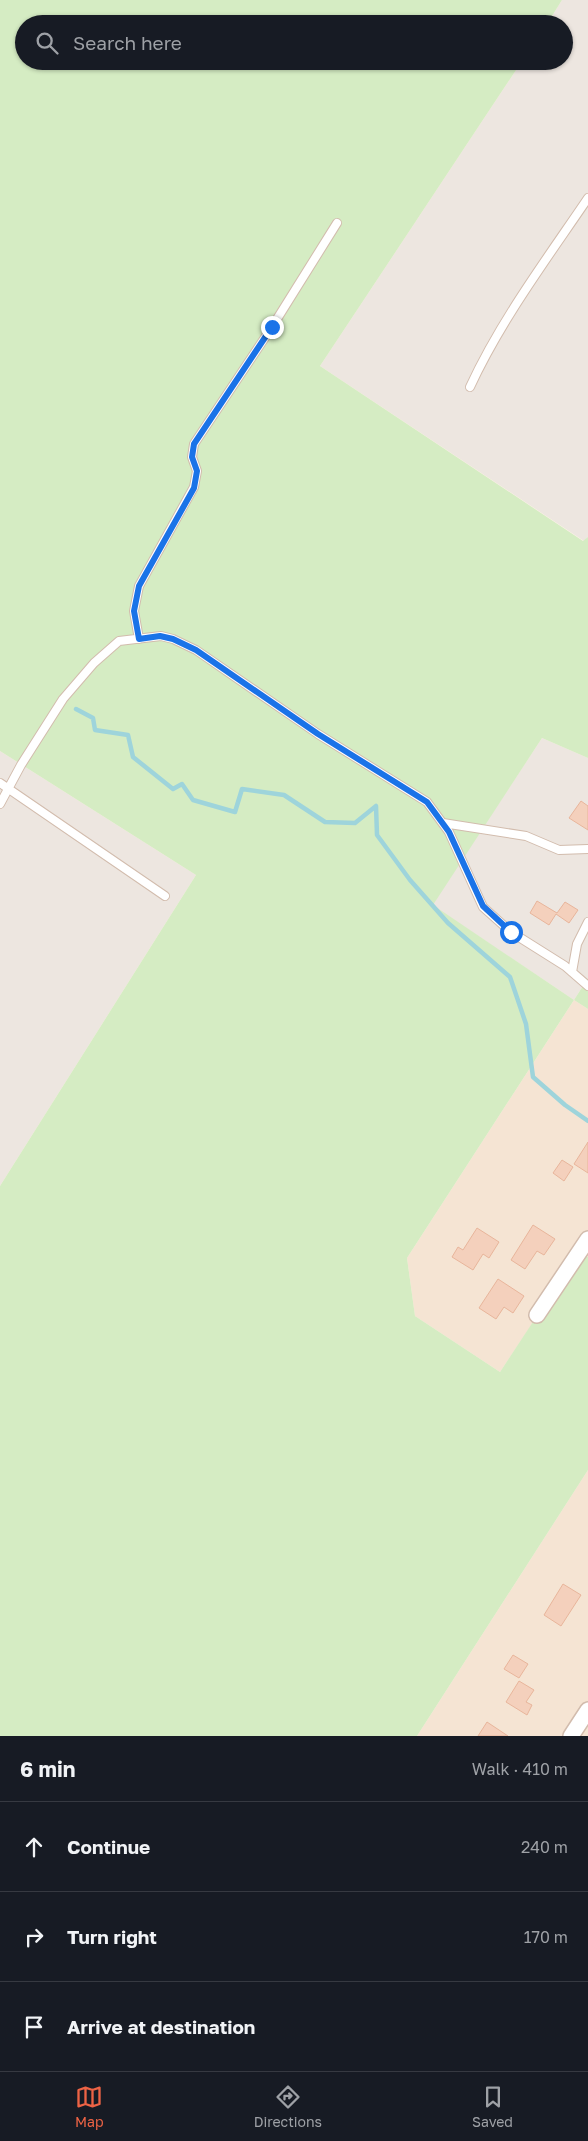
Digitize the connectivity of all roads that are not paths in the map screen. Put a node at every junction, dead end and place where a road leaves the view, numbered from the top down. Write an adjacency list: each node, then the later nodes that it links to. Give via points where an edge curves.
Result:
1 (588, 198): 3 (lane, via 527,287 487,352)
2 (337, 223): 4 (lane, via 194,444 192,457 197,471 194,488 139,586 134,611)
3 (470, 387)
4 (139, 639): 6 (lane, via 118,641 94,663 63,699); 8 (lane, via 160,636 196,650 318,734 427,802)
5 (0, 782): 6 (lane)
6 (9, 789): 7 (lane); 10 (lane)
7 (0, 804)
8 (443, 823): 9 (lane, via 519,835 559,850); 12 (lane, via 483,906 511,932)
9 (588, 849)
10 (165, 896)
11 (588, 922): 12 (lane, via 577,944)
12 (572, 972): 13 (lane)
13 (588, 986)
14 (588, 1239): 15 (street)
15 (538, 1315)
16 (588, 1710): 17 (street)
17 (572, 1736)

